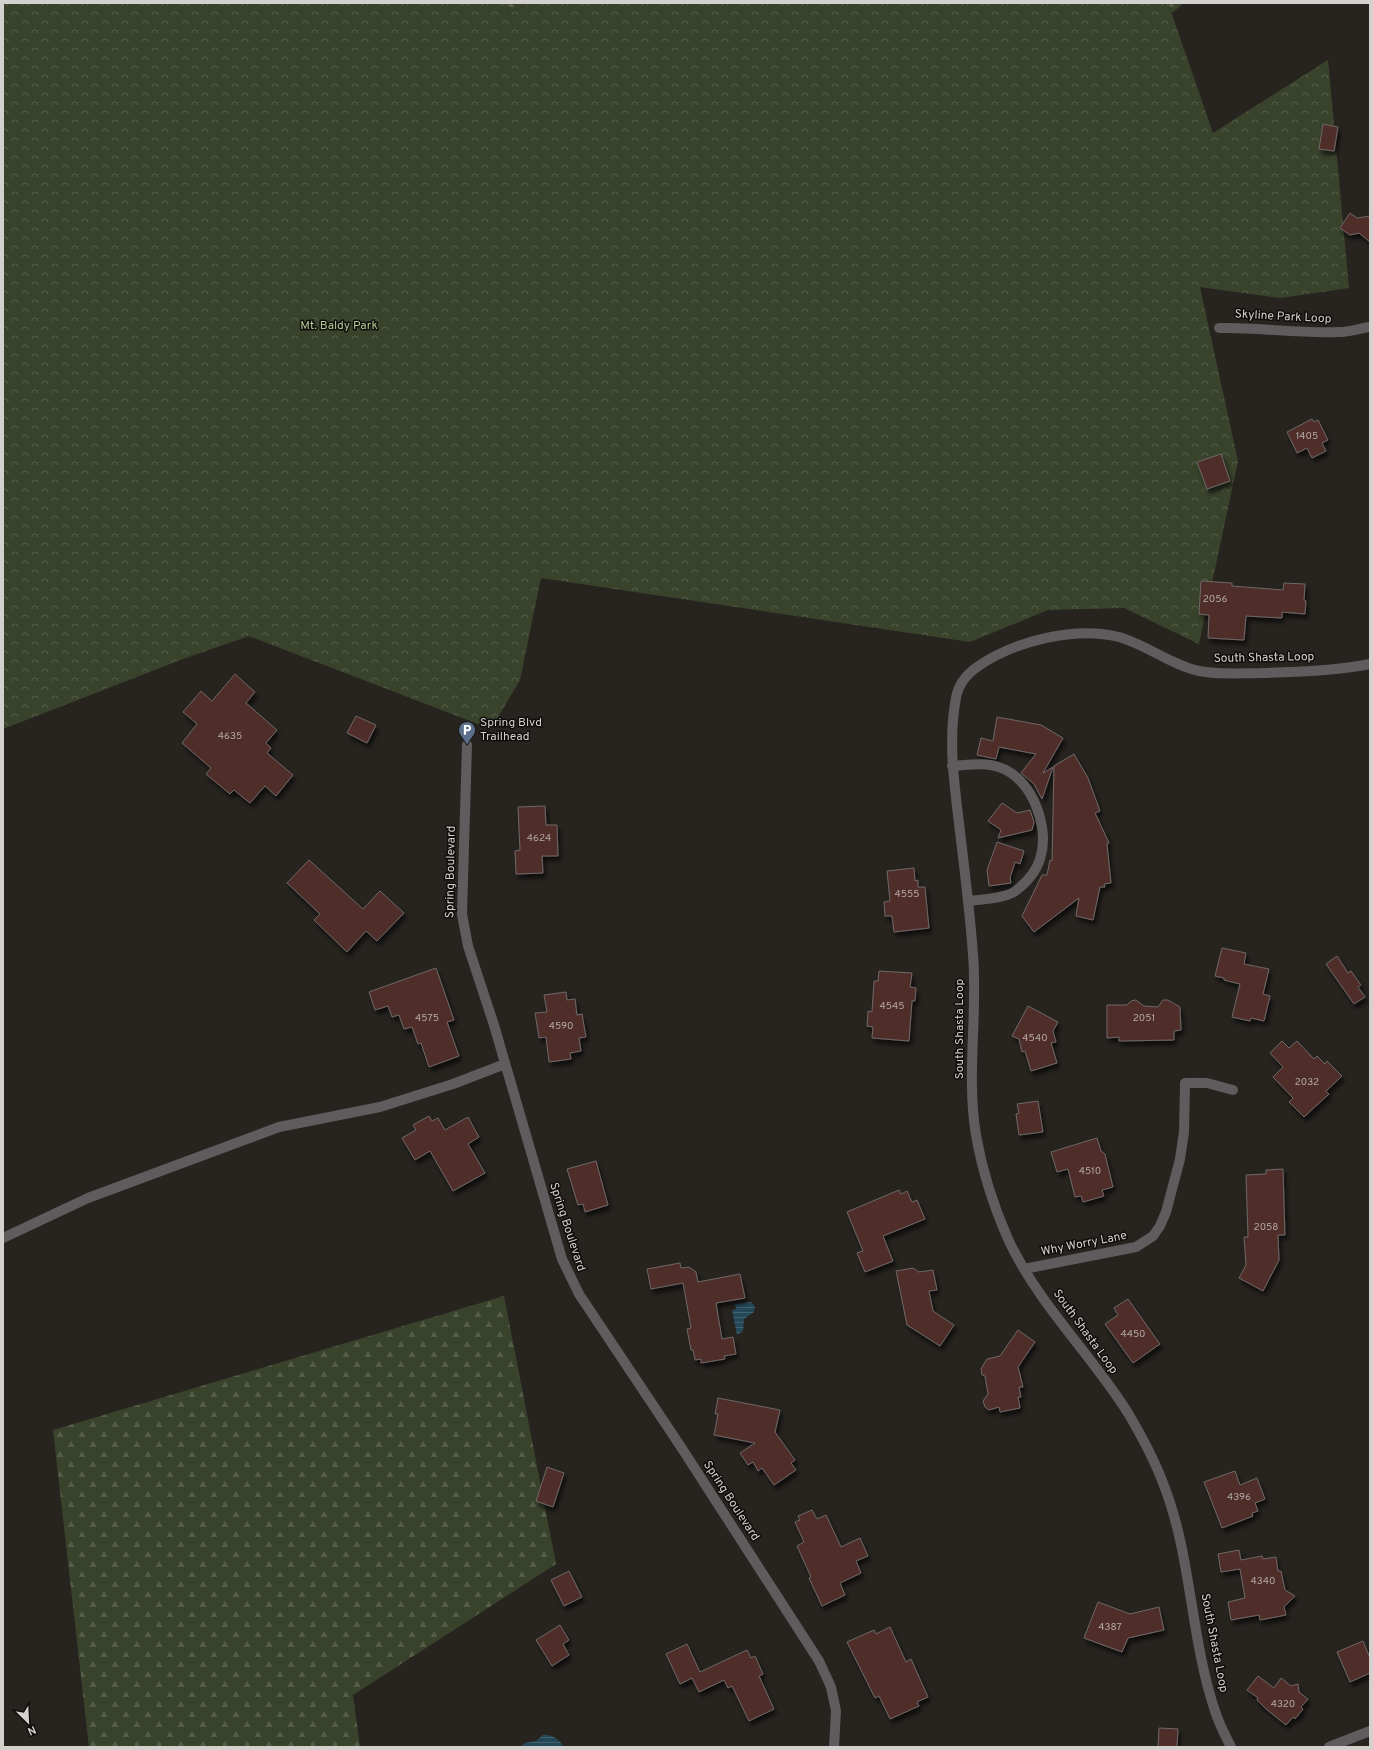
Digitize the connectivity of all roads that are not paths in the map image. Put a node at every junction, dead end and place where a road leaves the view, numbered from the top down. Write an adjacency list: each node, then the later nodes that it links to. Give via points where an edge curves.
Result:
1 (1370, 327): 2 (street, Skyline Park Loop, via 1341,332)
2 (1218, 328)
3 (1370, 664): 5 (street, South Shasta Loop, via 1310,671 1222,674 1183,666 1120,638 1092,634 1058,636 1023,645 996,656 974,669 964,679 955,701)
4 (467, 745): 7 (street, Spring Boulevard, via 462,914 467,941)
5 (952, 766): 6 (street, South Shasta Loop); 6 (street, via 991,765 1011,773 1026,788 1038,809 1043,835 1040,859 1030,878 1013,892 995,898)
6 (969, 901): 10 (street, South Shasta Loop, via 974,960 972,1063 976,1135 996,1208 1009,1242)
7 (505, 1064): 9 (street, via 445,1087 380,1107 279,1127 88,1198); 12 (street, Spring Boulevard, via 562,1260 569,1276 819,1661 831,1687 836,1711)
8 (1233, 1090): 10 (street, Why Worry Lane, via 1207,1083 1185,1083 1184,1132 1180,1159 1166,1212 1153,1236 1136,1247)
9 (3, 1238)
10 (1024, 1268): 13 (street, South Shasta Loop, via 1041,1296 1127,1411 1163,1481 1180,1537 1207,1682 1216,1715)
11 (1370, 1731): 14 (street)
12 (834, 1747)
13 (1231, 1747)
14 (1329, 1747)

